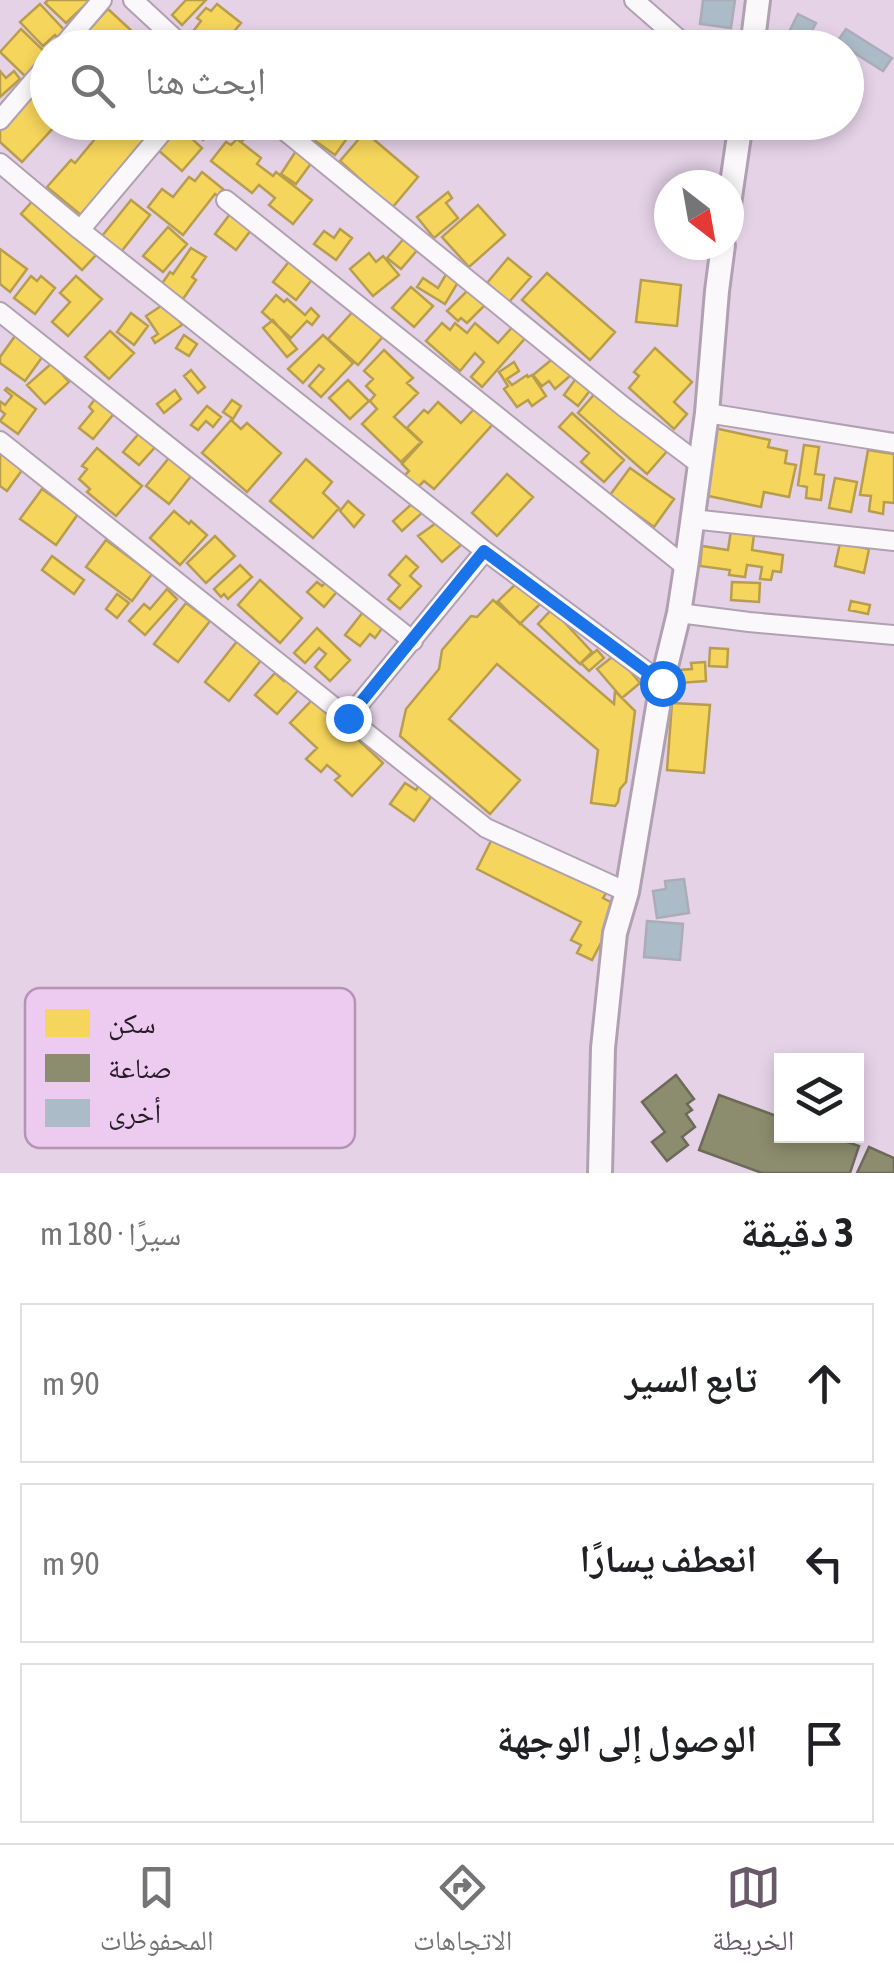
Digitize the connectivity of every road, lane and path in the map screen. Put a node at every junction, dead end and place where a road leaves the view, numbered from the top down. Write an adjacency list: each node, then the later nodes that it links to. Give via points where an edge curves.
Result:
1 (102, 0): 5 (street)
2 (133, 0): 6 (street)
3 (634, 0): 7 (street)
4 (758, 0): 8 (street)
5 (77, 30)
6 (166, 30)
7 (668, 30)
8 (754, 30)
9 (30, 85): 10 (street)
10 (0, 120)
11 (156, 140): 17 (street)
12 (296, 140): 23 (street)
13 (738, 140): 15 (street)
14 (0, 162): 17 (street)
15 (734, 170)
16 (226, 200): 27 (street)
17 (80, 230): 26 (street)
18 (721, 260): 20 (street)
19 (0, 312): 30 (street)
20 (707, 412): 22 (street); 23 (street)
21 (0, 442): 32 (street)
22 (894, 442)
23 (698, 463): 24 (street)
24 (692, 519): 25 (street); 27 (street)
25 (894, 541)
26 (484, 551): 30 (street); 31 (street)
27 (686, 567): 28 (street)
28 (679, 613): 29 (street); 31 (street)
29 (894, 635)
30 (413, 642): 32 (street)
31 (662, 683): 33 (street)
32 (348, 718): 33 (street, via 486,828)
33 (627, 892): 34 (street, via 615,933 605,1029)
34 (600, 1173)

